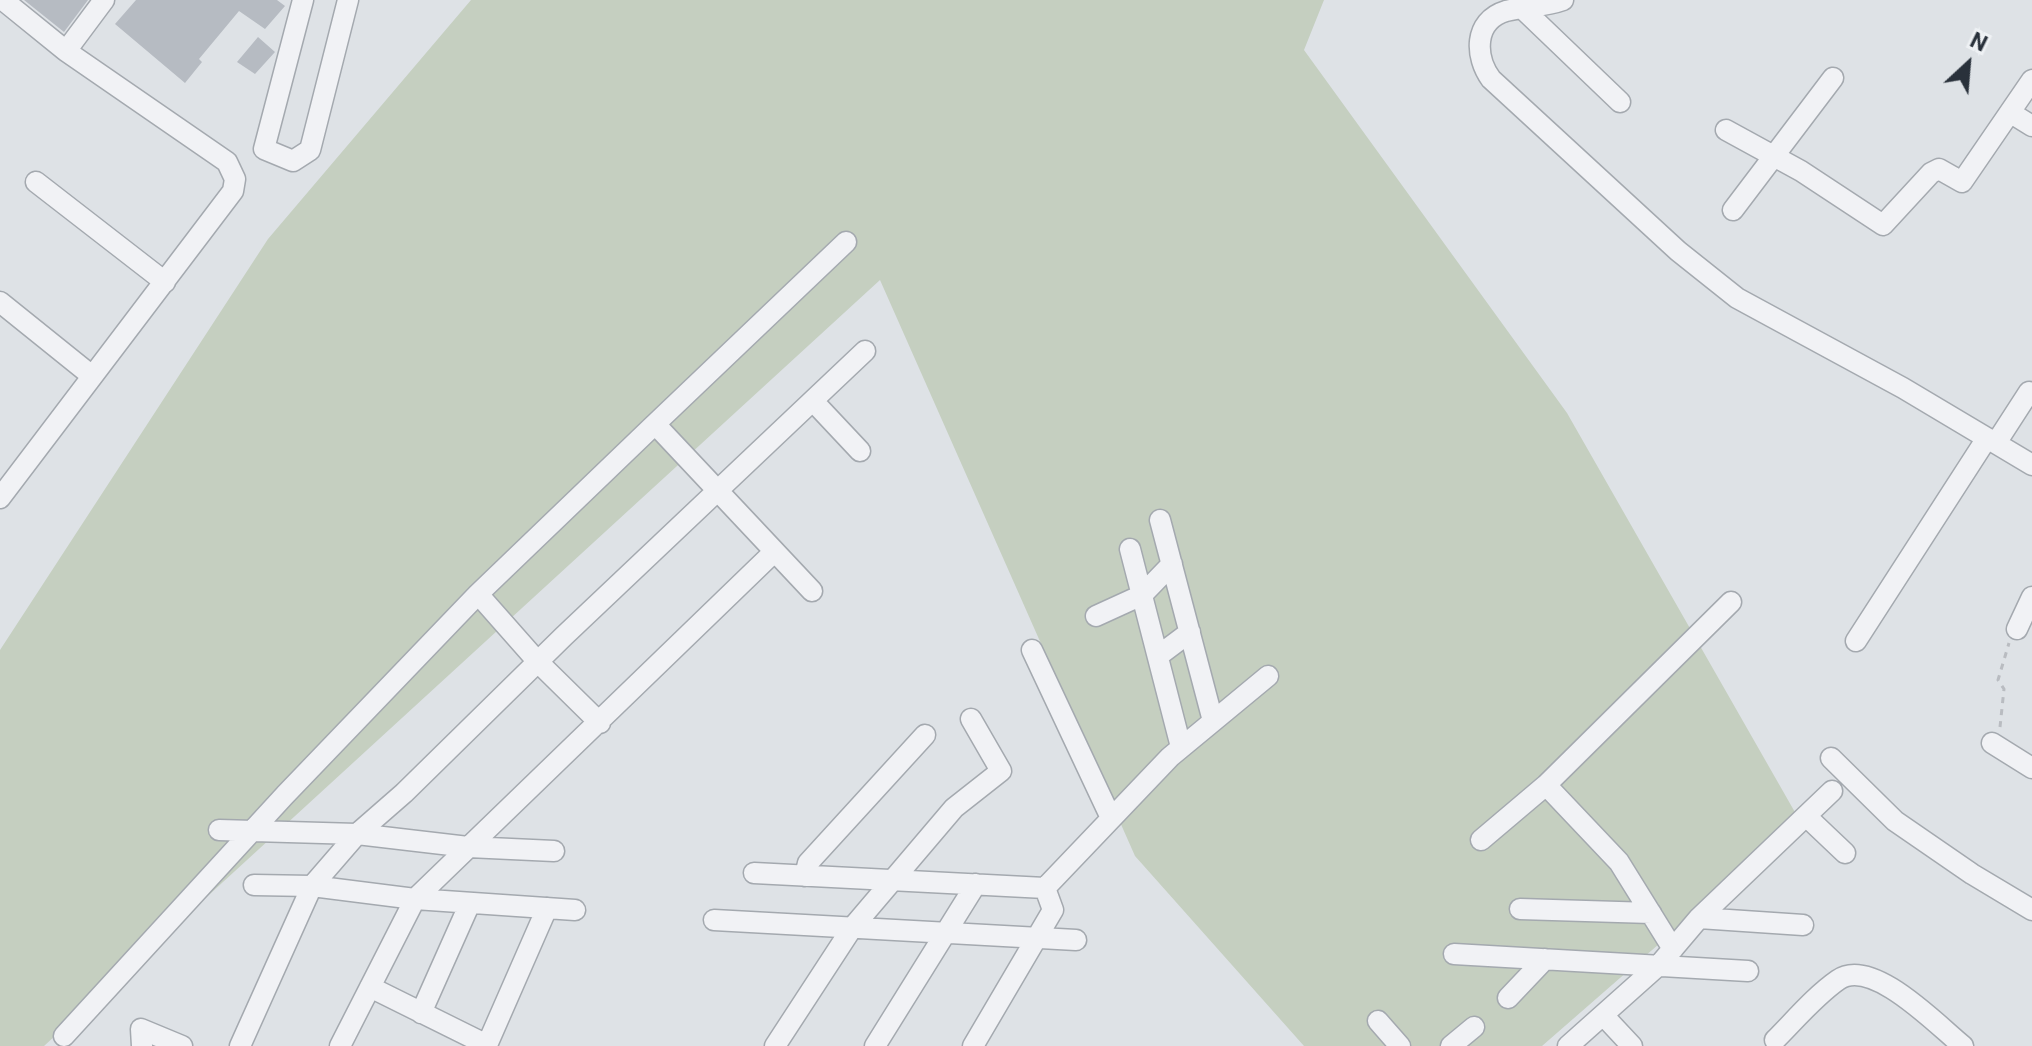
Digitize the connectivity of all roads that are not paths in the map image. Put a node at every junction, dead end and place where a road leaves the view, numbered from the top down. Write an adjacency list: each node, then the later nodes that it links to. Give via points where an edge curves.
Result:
1 (3, 0): 7 (street)
2 (104, 0): 7 (street)
3 (303, 0): 4 (street, via 264,149 293,161 310,150)
4 (348, 0)
5 (1563, 0): 6 (street)
6 (1509, 7): 10 (street); 25 (street, via 1484,27 1478,43 1480,65 1678,251 1737,298)
7 (66, 51): 18 (street, via 232,168 233,191)
8 (1833, 78): 14 (street)
9 (2032, 80): 11 (street)
10 (1620, 102)
11 (2011, 113): 12 (street); 14 (street, via 1962,182 1939,169 1931,173 1883,225)
12 (2032, 126)
13 (1726, 130): 14 (street)
14 (1773, 156): 16 (street)
15 (36, 182): 18 (street)
16 (1733, 210)
17 (846, 242): 24 (street)
18 (165, 282): 21 (street)
19 (0, 302): 21 (street)
20 (865, 351): 23 (street)
21 (92, 376): 29 (street)
22 (2029, 392): 25 (street)
23 (813, 401): 26 (street); 28 (street)
24 (655, 424): 28 (street); 35 (street)
25 (1991, 441): 27 (street); 42 (street)
26 (860, 451)
27 (2032, 465)
28 (719, 491): 32 (street); 45 (street)
29 (0, 498)
30 (1160, 520): 33 (street)
31 (1130, 549): 36 (street)
32 (774, 552): 34 (street); 49 (street)
33 (1172, 564): 36 (street); 41 (street)
34 (812, 591)
35 (478, 594): 45 (street); 60 (street)
36 (1142, 595): 39 (street); 44 (street)
37 (2032, 597): 40 (street)
38 (1731, 602): 55 (street)
39 (1096, 616)
40 (2017, 629)
41 (1190, 632): 44 (street); 48 (street)
42 (1856, 641)
43 (1032, 650): 58 (street)
44 (1158, 656): 52 (street)
45 (538, 662): 49 (street); 61 (street)
46 (1268, 676): 48 (street)
47 (971, 719): 68 (street, via 1001,771 954,808)
48 (1213, 721): 52 (street)
49 (600, 723): 63 (street)
50 (925, 735): 67 (street, via 808,863)
51 (1992, 743): 54 (street)
52 (1181, 747): 58 (street)
53 (1831, 758): 78 (street, via 1895,821)
54 (2032, 768)
55 (1546, 785): 62 (street); 79 (street, via 1619,862)
56 (1832, 791): 57 (street)
57 (1806, 816): 65 (street); 80 (street)
58 (1111, 818): 72 (street)
59 (219, 830): 60 (street)
60 (252, 831): 61 (street); 97 (street)
61 (357, 834): 63 (street); 71 (street)
62 (1481, 840)
63 (468, 847): 64 (street); 73 (street)
64 (554, 851)
65 (1845, 853)
66 (754, 873): 67 (street)
67 (805, 876): 68 (street)
68 (896, 880): 69 (street); 83 (street)
69 (976, 884): 72 (street); 84 (street)
70 (254, 885): 71 (street)
71 (312, 886): 73 (street); 101 (street)
72 (1045, 888): 85 (street, via 1053,910)
73 (415, 899): 74 (street); 91 (street)
74 (470, 903): 75 (street); 93 (street)
75 (547, 908): 77 (street); 93 (street, via 487,1045)
76 (1520, 909): 79 (street)
77 (575, 910)
78 (2032, 910)
79 (1651, 913): 88 (street)
80 (1699, 918): 82 (street); 88 (street)
81 (714, 920): 83 (street)
82 (1803, 925)
83 (852, 928): 84 (street); 103 (street)
84 (946, 933): 85 (street); 104 (street)
85 (1040, 938): 86 (street); 105 (street)
86 (1076, 940)
87 (1454, 954): 89 (street)
88 (1667, 957): 89 (street); 90 (street); 94 (street)
89 (1545, 959): 92 (street)
90 (1748, 971)
91 (370, 987): 93 (street); 102 (street)
92 (1508, 998)
93 (421, 1013)
94 (1603, 1015): 108 (street); 109 (street)
95 (1378, 1021): 106 (street)
96 (1474, 1027): 107 (street)
97 (64, 1036)
98 (1775, 1040): 110 (street, via 1841,977 1856,976 1888,984)
99 (142, 1046): 100 (street, via 141,1029)
100 (182, 1046)
101 (240, 1046)
102 (340, 1046)
103 (775, 1046)
104 (875, 1046)
105 (973, 1046)
106 (1400, 1046)
107 (1451, 1046)
108 (1568, 1046)
109 (1632, 1046)
110 (1963, 1046)

